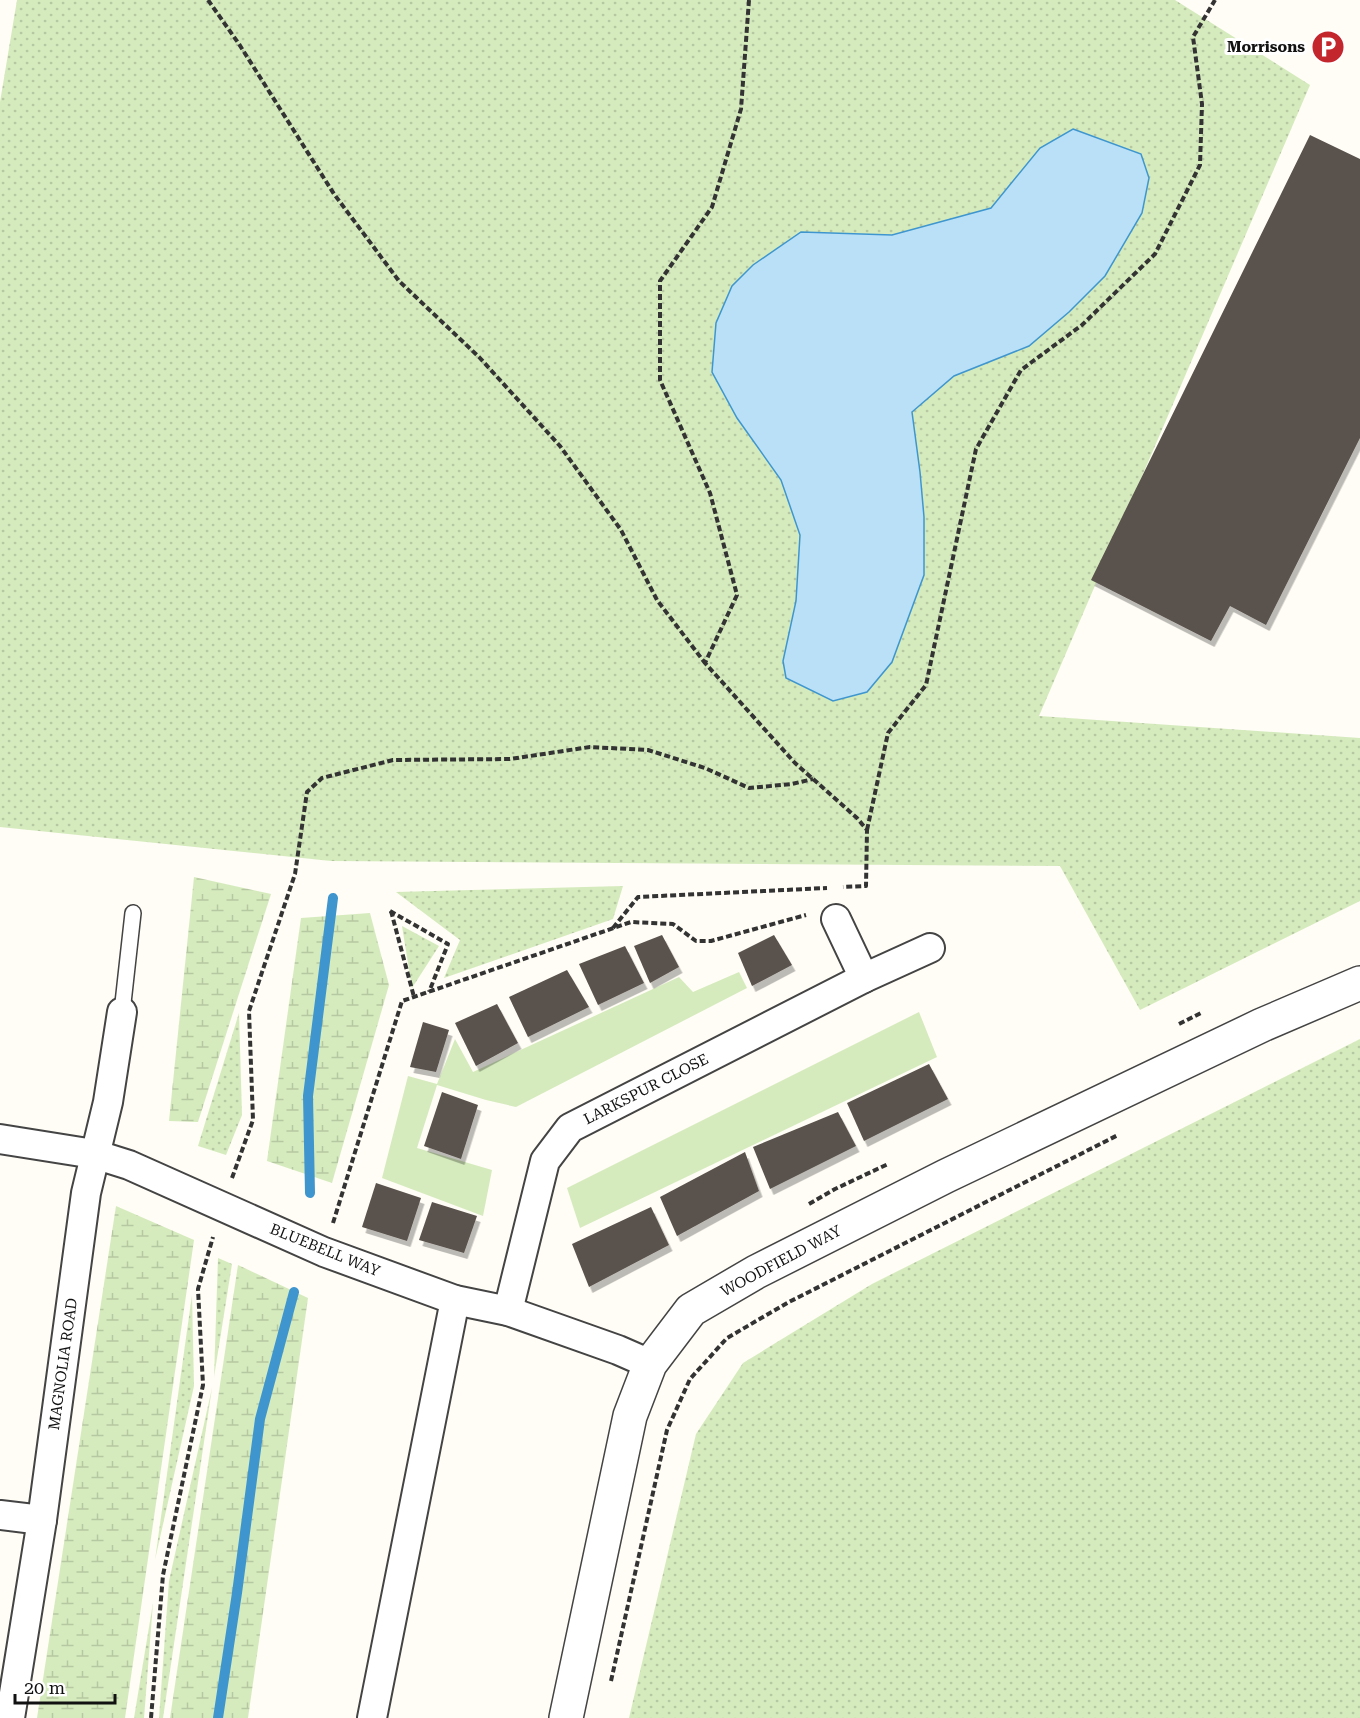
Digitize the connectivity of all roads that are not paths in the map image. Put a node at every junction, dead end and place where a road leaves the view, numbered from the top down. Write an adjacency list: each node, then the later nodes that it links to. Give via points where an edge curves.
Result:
1 (133, 913): 7 (lane)
2 (836, 920): 5 (street)
3 (930, 948): 5 (street, LARKSPUR CLOSE)
4 (1360, 969): 8 (street, WOODFIELD WAY)
5 (864, 978): 12 (street, LARKSPUR CLOSE, via 570,1128 545,1161)
6 (1360, 983): 8 (street, WOODFIELD WAY)
7 (122, 1012): 10 (street, MAGNOLIA ROAD, via 108,1102)
8 (1262, 1025): 13 (street, WOODFIELD WAY, via 756,1272 691,1310)
9 (0, 1139): 10 (street, BLUEBELL WAY)
10 (94, 1154): 11 (street, BLUEBELL WAY, via 129,1165 324,1252); 15 (street, MAGNOLIA ROAD)
11 (455, 1300): 12 (street, BLUEBELL WAY); 17 (street)
12 (508, 1311): 13 (street, BLUEBELL WAY)
13 (650, 1364): 18 (street, WOODFIELD WAY, via 630,1416)
14 (0, 1515): 15 (street)
15 (42, 1520): 16 (street, MAGNOLIA ROAD)
16 (10, 1718)
17 (372, 1718)
18 (566, 1718)

